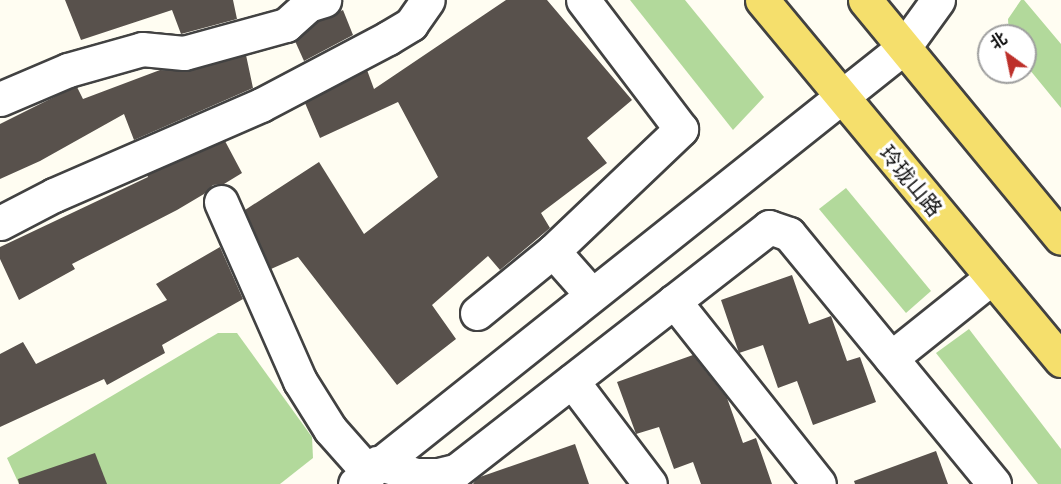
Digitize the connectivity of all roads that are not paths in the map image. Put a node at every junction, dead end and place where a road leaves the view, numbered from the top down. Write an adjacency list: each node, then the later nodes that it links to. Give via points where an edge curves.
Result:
1 (583, 0): 13 (street, via 681,129)
2 (762, 0): 8 (main road, 玲珑山路)
3 (865, 0): 7 (main road)
4 (939, 0): 7 (street)
5 (423, 1): 11 (street, via 411,24 388,39 261,105 54,195)
6 (312, 2): 9 (street, via 286,25 184,53 141,49 68,70)
7 (904, 47): 8 (street); 12 (main road)
8 (841, 95): 14 (main road, 玲珑山路); 15 (street)
9 (0, 99)
10 (221, 202): 21 (street, via 300,381 330,429)
11 (0, 223)
12 (1061, 238)
13 (554, 251): 15 (street); 17 (street)
14 (992, 277): 18 (street); 19 (main road, 玲珑山路)
15 (591, 294): 21 (street)
16 (674, 301): 18 (street, via 769,227 789,234); 20 (street); 23 (street)
17 (477, 313)
18 (891, 358): 24 (street)
19 (1061, 360)
20 (572, 381): 21 (street, via 456,471 438,475); 22 (street)
21 (367, 473)
22 (650, 484)
23 (819, 484)
24 (994, 484)

